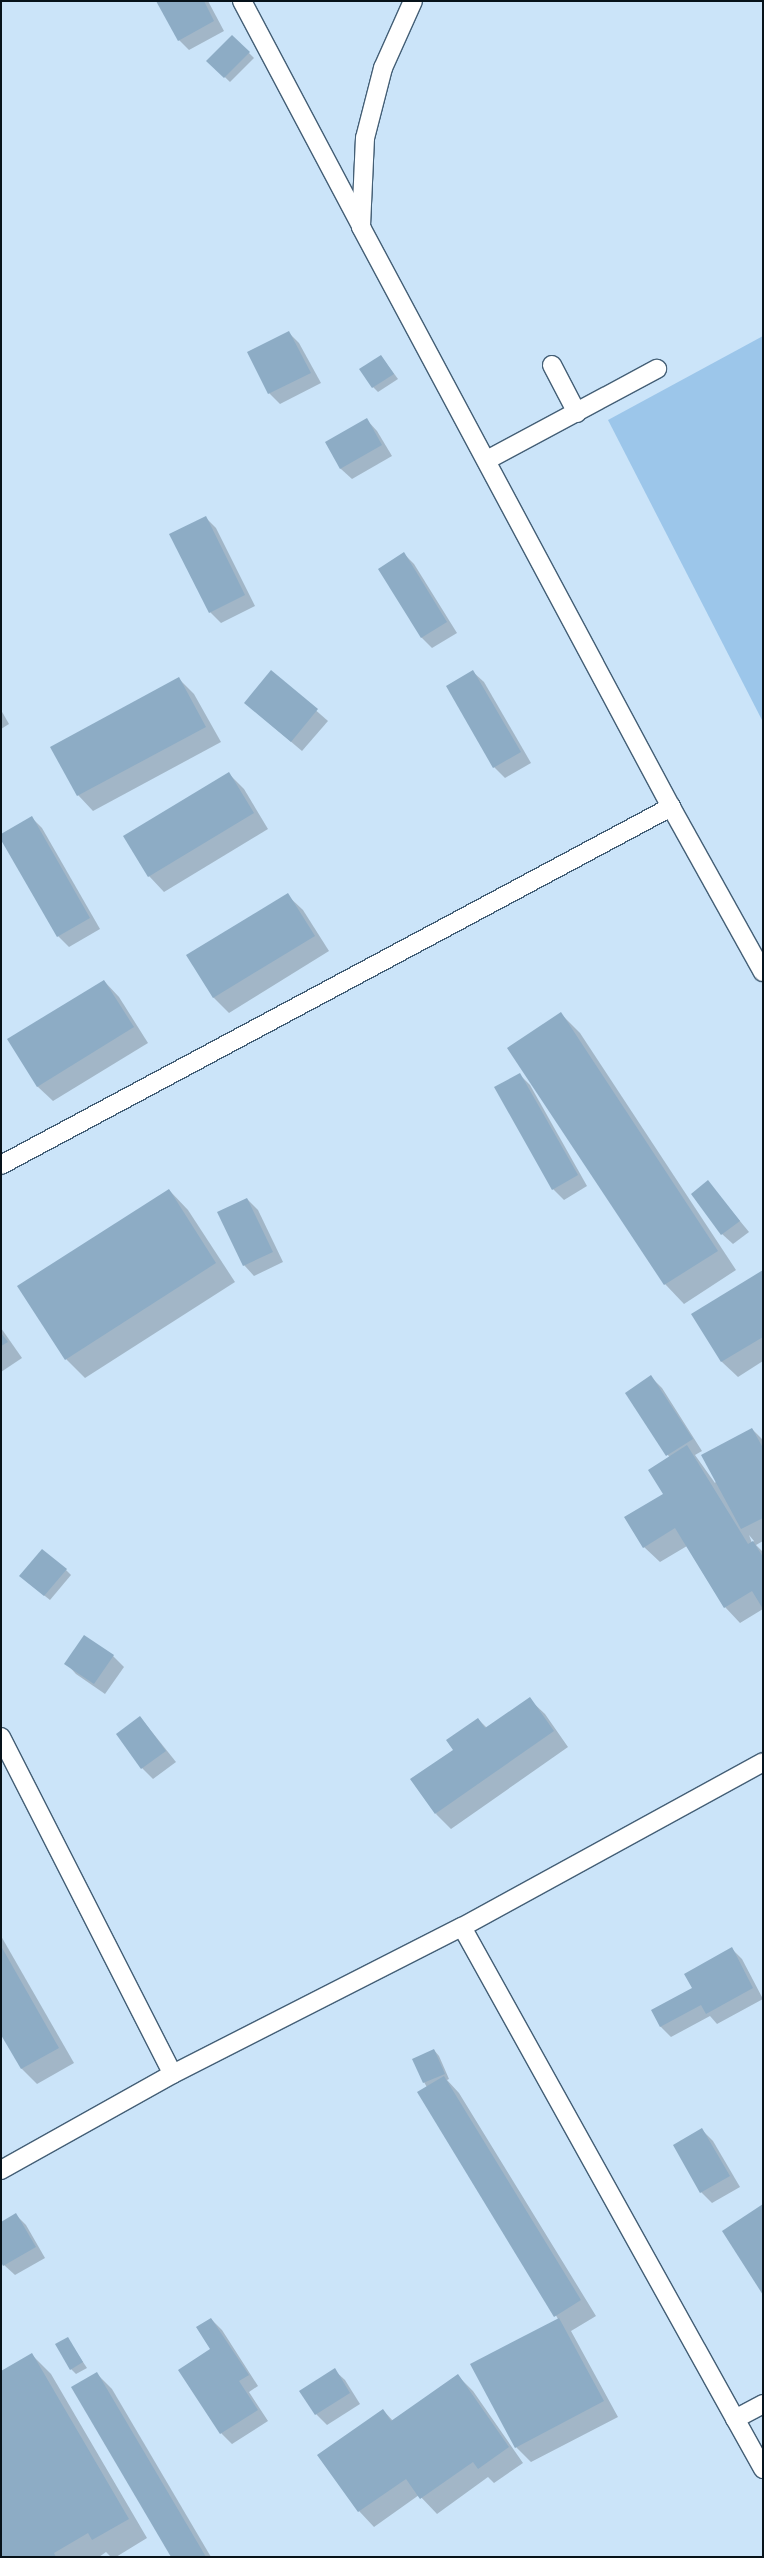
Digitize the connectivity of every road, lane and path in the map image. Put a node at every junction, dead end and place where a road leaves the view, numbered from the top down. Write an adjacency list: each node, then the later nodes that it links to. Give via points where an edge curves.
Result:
1 (242, 1): 3 (lane)
2 (413, 1): 3 (lane, via 383,68 365,138)
3 (361, 226): 7 (lane)
4 (552, 365): 6 (lane)
5 (656, 369): 6 (lane)
6 (577, 413): 7 (lane)
7 (487, 460): 8 (lane)
8 (671, 807): 9 (lane); 10 (lane)
9 (763, 972)
10 (1, 1165)
11 (1, 1737): 14 (lane)
12 (763, 1762): 13 (lane)
13 (462, 1928): 14 (lane); 17 (lane)
14 (173, 2074): 15 (lane)
15 (1, 2170)
16 (763, 2404): 17 (lane)
17 (735, 2419): 18 (lane)
18 (763, 2469)

